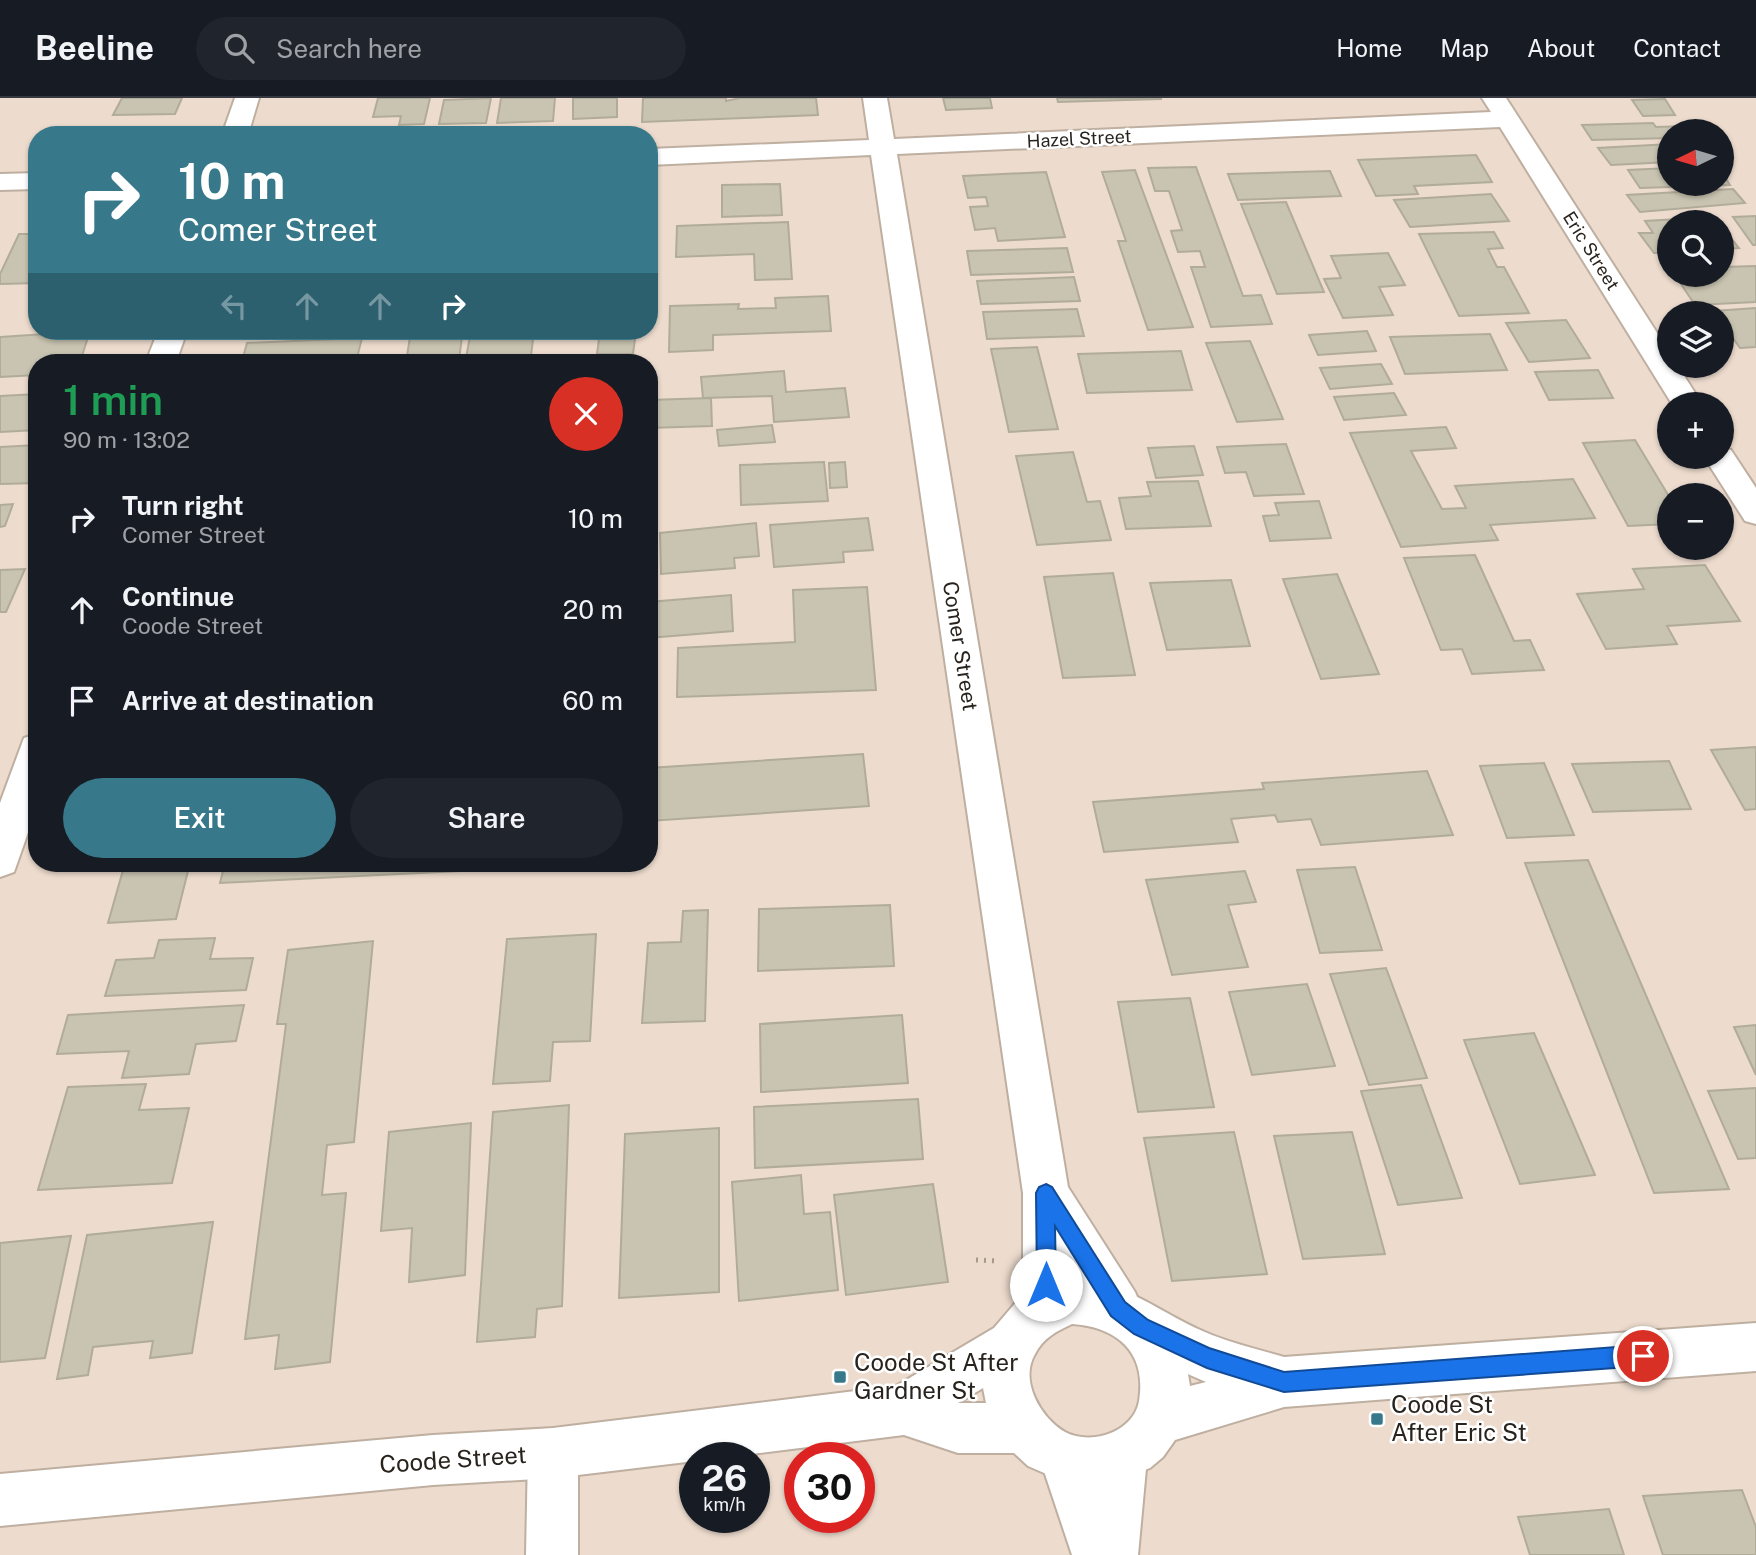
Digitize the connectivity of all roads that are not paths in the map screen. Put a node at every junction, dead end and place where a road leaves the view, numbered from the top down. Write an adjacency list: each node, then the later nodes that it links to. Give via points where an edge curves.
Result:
1 (247, 98): 4 (street)
2 (875, 98): 5 (street, Comer Street)
3 (1501, 109): 5 (street, Hazel Street); 9 (street, Eric Street)
4 (238, 126)
5 (883, 148): 6 (street, Hazel Street); 14 (street, Comer Street)
6 (658, 157)
7 (28, 181): 8 (street)
8 (0, 182)
9 (1679, 392)
10 (1728, 469): 11 (street)
11 (1756, 513)
12 (28, 775): 13 (street)
13 (0, 861)
14 (1046, 1193): 15 (street, Comer Street); 16 (street, Comer Street)
15 (1047, 1306): 16 (street, via 1069,1300 1094,1301); 17 (street, via 1025,1323)
16 (1129, 1318): 19 (street, via 1207,1357); 21 (street, via 1156,1348 1164,1370 1165,1395)
17 (1010, 1346): 20 (street, Coode Street); 22 (street, via 1006,1387)
18 (1756, 1347): 19 (street)
19 (1284, 1382): 21 (street)
20 (904, 1410): 22 (street, Coode Street, via 958,1428); 23 (street, Coode Street)
21 (1159, 1419): 24 (street, via 1144,1441)
22 (1023, 1428): 25 (street, via 1041,1447)
23 (553, 1453): 26 (street, Coode Street); 27 (street)
24 (1122, 1458): 25 (street, via 1094,1464); 29 (street)
25 (1065, 1459): 28 (street)
26 (0, 1500)
27 (552, 1555)
28 (1098, 1555)
29 (1112, 1555)

